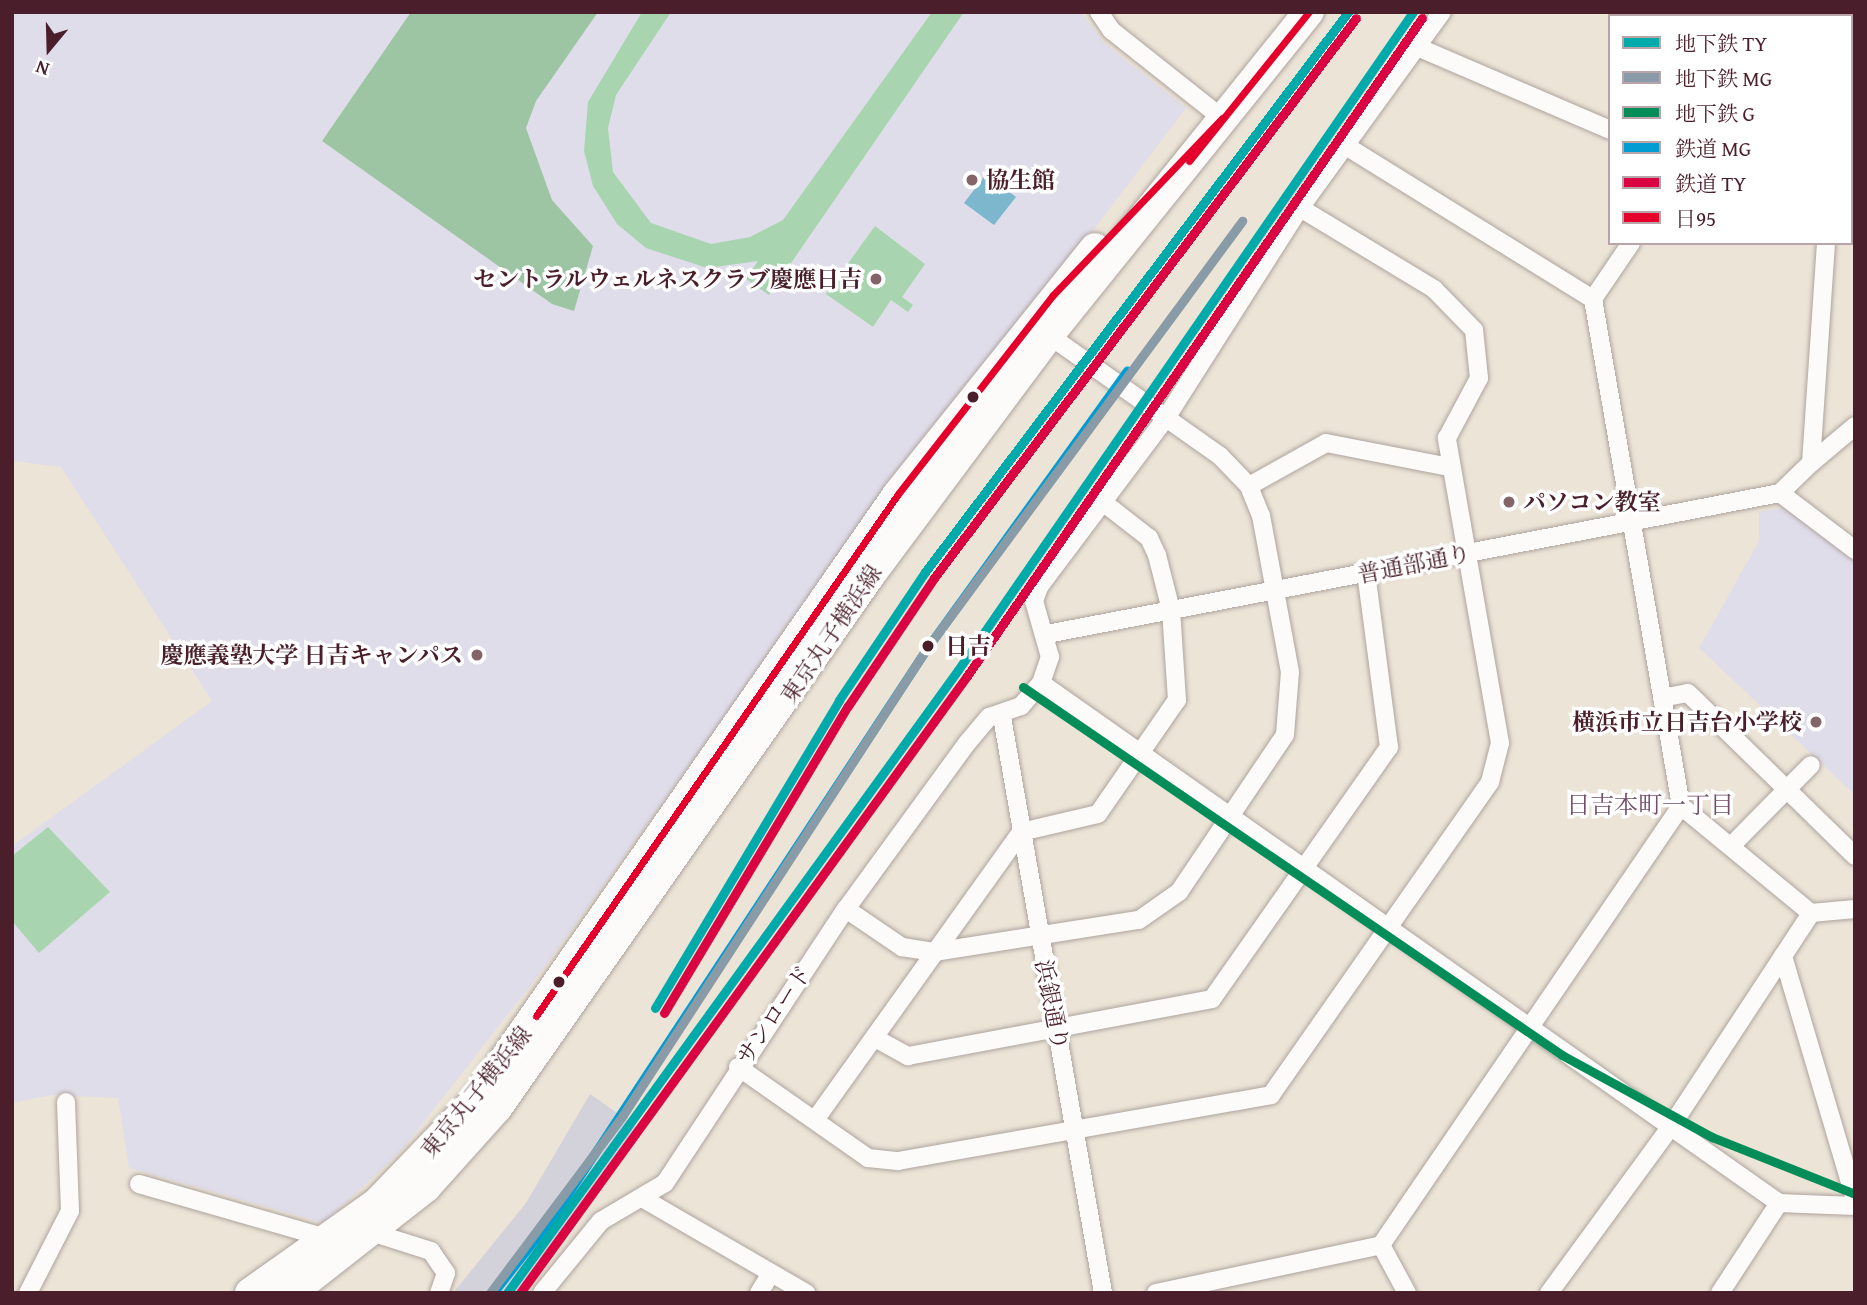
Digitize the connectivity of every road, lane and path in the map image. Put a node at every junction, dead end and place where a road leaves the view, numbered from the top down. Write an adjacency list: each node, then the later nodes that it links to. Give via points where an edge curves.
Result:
1 (1099, 12): 5 (street, via 1111,30)
2 (1309, 12): 5 (main road, 東京丸子横浜線)
3 (1442, 12): 4 (street)
4 (1415, 46): 6 (street); 7 (street)
5 (1222, 118): 12 (main road, 東京丸子横浜線)
6 (1608, 129)
7 (1346, 146): 8 (street); 11 (street)
8 (1300, 208): 13 (street); 16 (street, via 1434,289 1474,330 1479,379 1447,438)
9 (1630, 245): 11 (street)
10 (1826, 245): 15 (street)
11 (1593, 299): 20 (street)
12 (1040, 329): 13 (street); 59 (main road, 東京丸子横浜線, via 497,1108 443,1171); 60 (main road, 東京丸子横浜線, via 898,494 490,1083 409,1173)
13 (1166, 418): 17 (street); 19 (street)
14 (1855, 426): 15 (street)
15 (1811, 463): 18 (street)
16 (1448, 467): 17 (street, via 1326,443); 22 (street)
17 (1249, 485): 24 (street)
18 (1780, 493): 20 (street, 普通部通り); 21 (street)
19 (1103, 502): 25 (street, via 1149,538); 26 (street, via 1039,587 1034,601)
20 (1632, 521): 22 (street, 普通部通り); 28 (street)
21 (1855, 550)
22 (1466, 554): 23 (street, 普通部通り); 42 (street, via 1500,743 1490,782)
23 (1366, 573): 24 (street, 普通部通り); 38 (street, via 1389,747)
24 (1274, 590): 25 (street, 普通部通り); 34 (street, via 1292,711 1282,744)
25 (1171, 610): 26 (street, 普通部通り); 30 (street, via 1180,690)
26 (1047, 634): 27 (street, via 1049,657)
27 (1041, 683): 29 (street, サンロード); 30 (street)
28 (1662, 698): 32 (street, via 1688,694); 33 (street)
29 (995, 717): 35 (street, 浜銀通り); 39 (street, サンロード)
30 (1139, 754): 34 (street); 35 (street, via 1098,814)
31 (1811, 765): 32 (street)
32 (1786, 791): 36 (street); 37 (street)
33 (1681, 806): 36 (street); 46 (street)
34 (1230, 818): 38 (street); 43 (street, via 1179,892 1139,920)
35 (1021, 832): 43 (street, 浜銀通り); 44 (street)
36 (1732, 845): 41 (street)
37 (1855, 856)
38 (1303, 870): 42 (street); 47 (street, via 1212,999)
39 (846, 909): 44 (street, via 902,947); 49 (street, サンロード)
40 (1855, 909): 41 (street)
41 (1811, 913): 45 (street)
42 (1387, 930): 46 (street); 53 (street, via 1271,1095)
43 (1039, 937): 44 (street); 47 (street, 浜銀通り)
44 (934, 953): 48 (street)
45 (1783, 956): 52 (street); 56 (street)
46 (1525, 1028): 52 (street); 61 (street)
47 (1057, 1030): 48 (street, via 908,1056); 53 (street, 浜銀通り)
48 (874, 1038): 51 (street)
49 (738, 1067): 51 (street); 55 (street, サンロード, via 665,1182)
50 (66, 1102): 63 (street, via 71,1211)
51 (814, 1120): 53 (street, via 869,1158 898,1161)
52 (1672, 1125): 57 (street); 73 (street)
53 (1076, 1130): 70 (street, 浜銀通り)
54 (139, 1184): 60 (street)
55 (642, 1198): 62 (street); 67 (street, サンロード, via 601,1221)
56 (1855, 1199)
57 (1779, 1203): 58 (street); 74 (street)
58 (1855, 1206)
59 (374, 1233): 65 (main road, 東京丸子横浜線); 66 (street, via 431,1251 442,1261)
60 (329, 1240): 64 (main road, 東京丸子横浜線)
61 (1381, 1245): 71 (street); 72 (street)
62 (771, 1273): 68 (street); 69 (street)
63 (28, 1293)
64 (250, 1293)
65 (292, 1293)
66 (439, 1293)
67 (542, 1293)
68 (759, 1293)
69 (806, 1293)
70 (1103, 1293)
71 (1156, 1293)
72 (1407, 1293)
73 (1549, 1293)
74 (1720, 1293)

